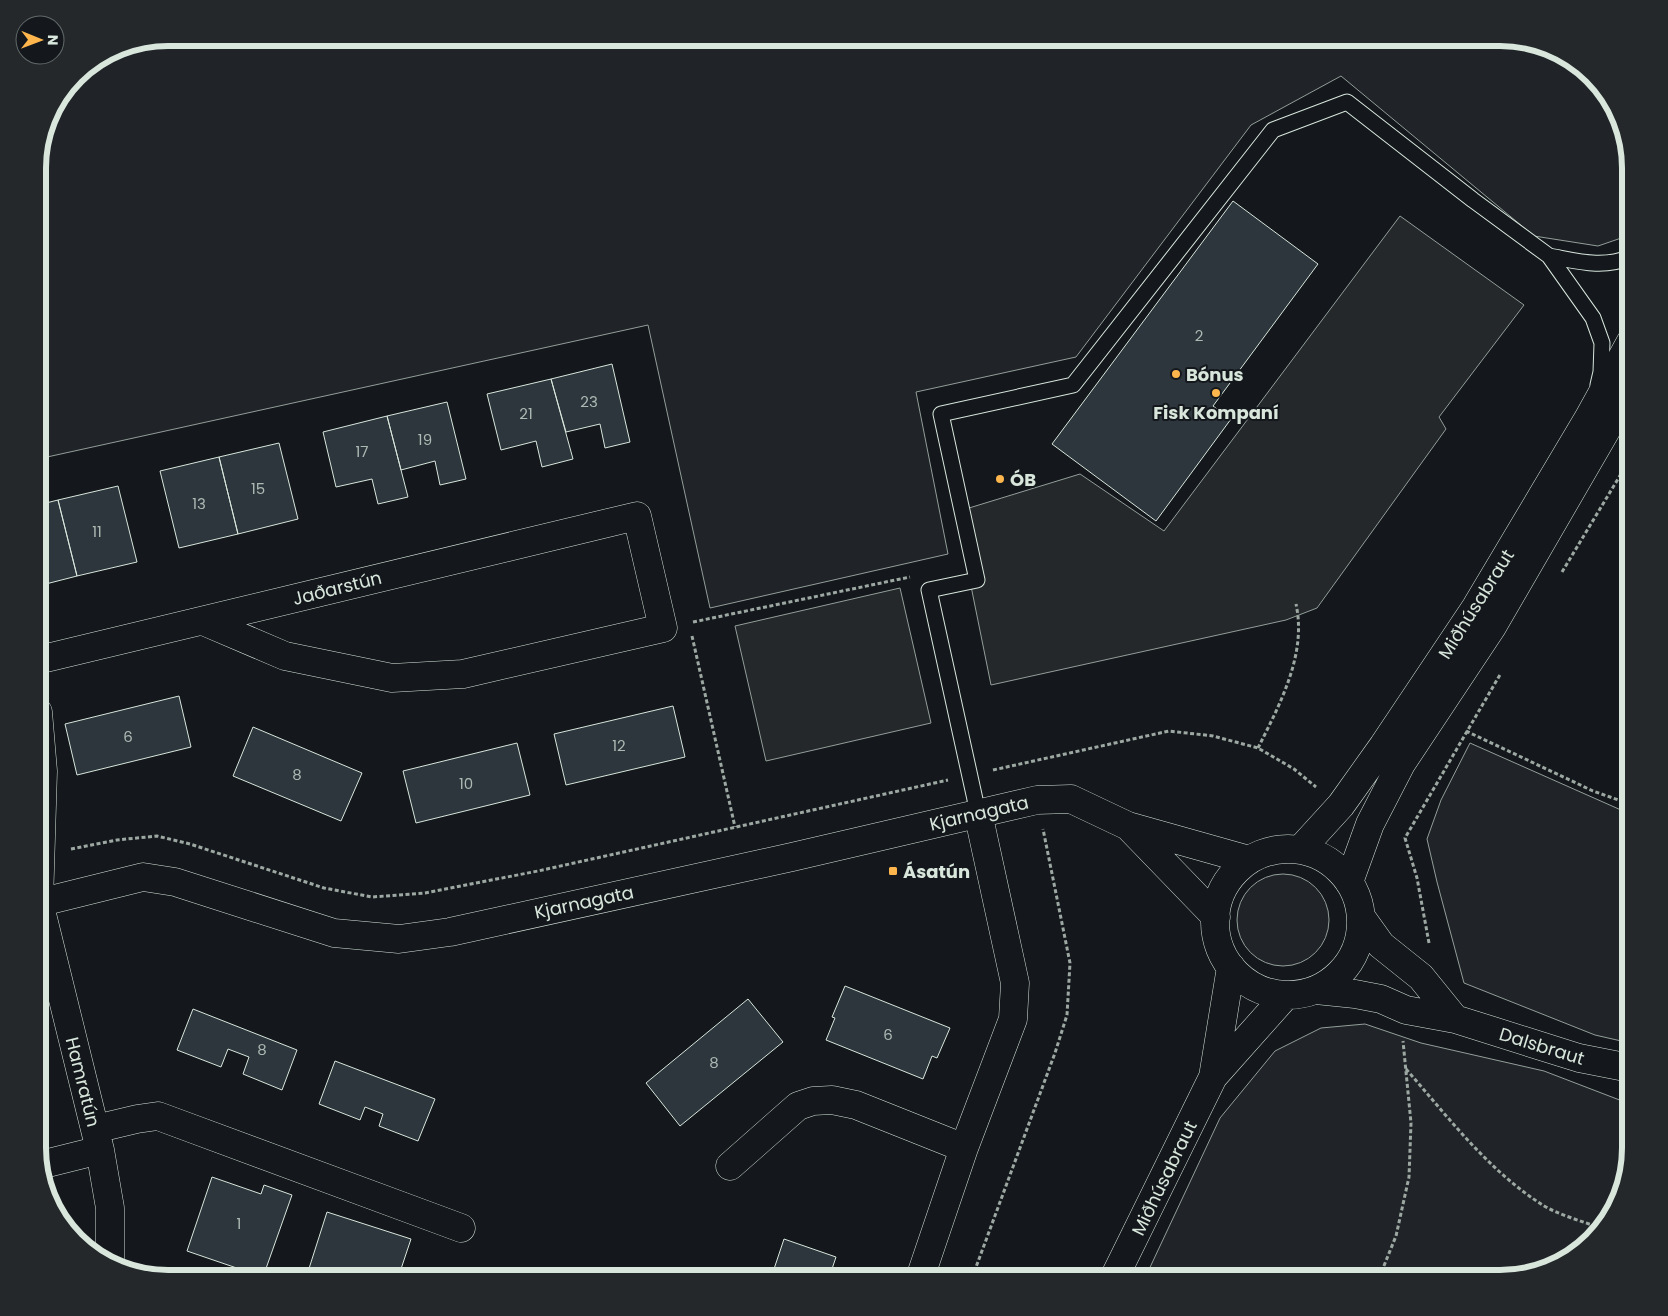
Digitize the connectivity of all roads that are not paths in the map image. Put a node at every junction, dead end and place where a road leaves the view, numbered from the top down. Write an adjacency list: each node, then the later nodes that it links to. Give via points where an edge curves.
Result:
1 (1549, 256): 2 (lane, via 1590,263); 5 (lane, via 1593,318 1602,343 1601,372); 8 (lane, via 1348,102 1273,130 1073,385 941,414 977,580 929,590)
2 (1622, 261)
3 (1622, 357): 5 (street, Miðhúsabraut)
4 (1622, 403): 12 (street, Miðhúsabraut, via 1492,627 1401,764 1370,824)
5 (1588, 419): 10 (street, Miðhúsabraut, via 1476,607 1341,804)
6 (203, 621): 6 (street, Jaðarstún, via 637,516 663,628 464,674 392,678 285,656); 7 (street, Jaðarstún)
7 (47, 658)
8 (978, 813): 9 (street, Kjarnagata, via 1037,800 1071,799); 13 (street, Kjarnagata, via 726,872 450,932 399,939 334,933 175,882 143,877); 24 (street, via 1016,983 1013,1018)
9 (1128, 826): 11 (street, Kjarnagata); 14 (street, Kjarnagata)
10 (1300, 850): 11 (street, via 1270,851); 12 (street, via 1319,856 1336,867)
11 (1249, 860): 14 (street, via 1225,885)
12 (1349, 882): 15 (street)
13 (47, 900)
14 (1216, 917): 17 (street, via 1219,944)
15 (1361, 917): 18 (street, via 1360,938 1351,959 1336,977); 20 (street, via 1381,945 1421,977)
16 (47, 938): 23 (street, Hamratún)
17 (1231, 967): 19 (street, via 1256,988); 22 (street, Miðhúsabraut)
18 (1316, 990): 19 (street); 20 (street, Dalsbraut, via 1355,994 1406,1010)
19 (1286, 995): 22 (street, Miðhúsabraut)
20 (1455, 1019): 21 (street, Dalsbraut, via 1579,1058)
21 (1622, 1066)
22 (1213, 1077): 30 (street, Miðhúsabraut)
23 (97, 1140): 25 (street); 27 (street, via 138,1118 158,1116); 28 (street, Hamratún, via 110,1208)
24 (964, 1148): 26 (street, via 856,1105 832,1100 814,1101 798,1106); 29 (street)
25 (48, 1162)
26 (730, 1166)
27 (461, 1228)
28 (110, 1255)
29 (923, 1270)
30 (1118, 1270)

